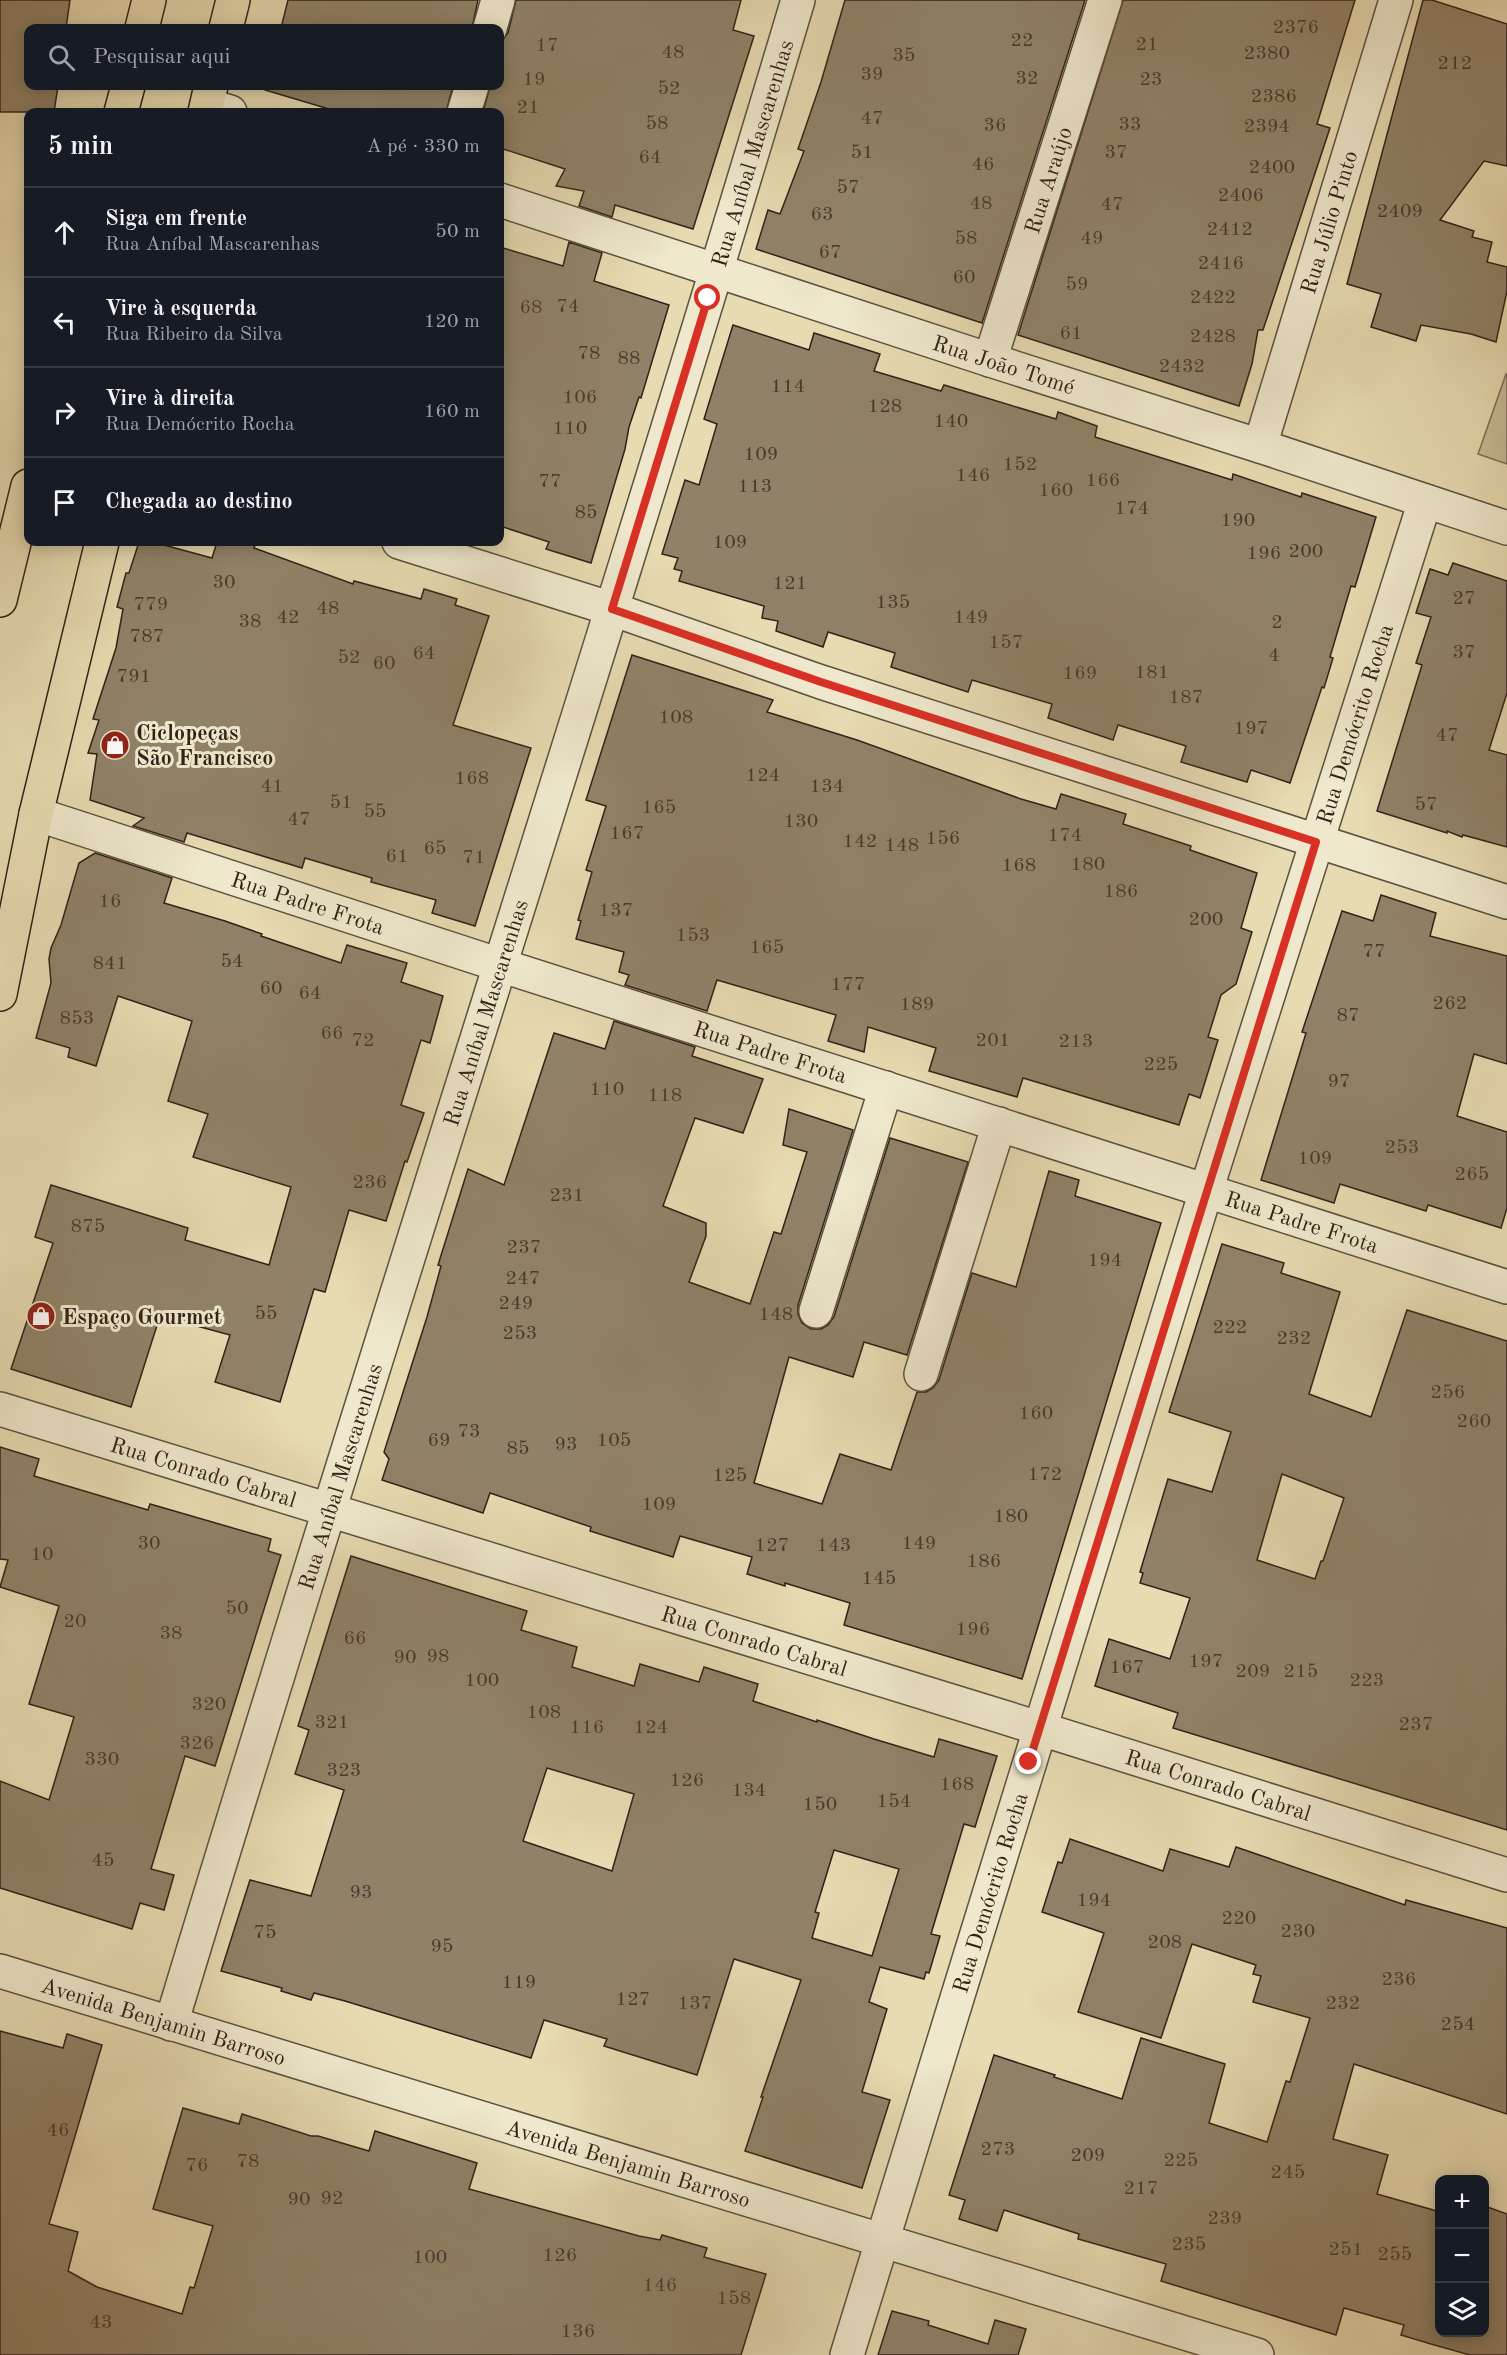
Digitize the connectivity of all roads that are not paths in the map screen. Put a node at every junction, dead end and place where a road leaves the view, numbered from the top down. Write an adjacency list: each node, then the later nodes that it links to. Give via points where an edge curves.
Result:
1 (149, 0): 7 (main road)
2 (233, 0): 8 (main road)
3 (498, 0): 9 (street)
4 (798, 0): 15 (street, Rua Aníbal Mascarenhas)
5 (1105, 0): 16 (street, Rua Araújo)
6 (1396, 0): 17 (street, Rua Júlio Pinto)
7 (143, 24)
8 (227, 24)
9 (491, 24)
10 (127, 90): 12 (main road)
11 (471, 90): 13 (street)
12 (122, 108)
13 (465, 108)
14 (504, 201): 15 (street, Rua João Tomé)
15 (717, 272): 16 (street, Rua João Tomé); 24 (street, Rua Aníbal Mascarenhas)
16 (990, 360): 17 (street, Rua João Tomé)
17 (1260, 446): 18 (street, Rua João Tomé)
18 (1425, 501): 20 (street, Rua João Tomé); 26 (street, Rua Demócrito Rocha)
19 (24, 502): 23 (main road)
20 (1507, 528)
21 (101, 546): 25 (main road)
22 (412, 546): 24 (street)
23 (0, 600)
24 (612, 609): 26 (street, via 832,686); 28 (street, Rua Aníbal Mascarenhas)
25 (36, 814): 28 (street, Rua Padre Frota); 29 (main road)
26 (1316, 842): 27 (street); 32 (street, Rua Demócrito Rocha)
27 (1507, 902)
28 (500, 965): 30 (street, Rua Padre Frota); 37 (street, Rua Aníbal Mascarenhas)
29 (0, 994)
30 (886, 1088): 31 (street, Rua Padre Frota); 34 (street)
31 (999, 1124): 32 (street, Rua Padre Frota); 35 (street)
32 (1206, 1191): 33 (street, Rua Padre Frota); 38 (street, Rua Demócrito Rocha)
33 (1507, 1287)
34 (816, 1311)
35 (921, 1374)
36 (0, 1409): 37 (street, Rua Conrado Cabral)
37 (329, 1511): 38 (street, Rua Conrado Cabral); 41 (street, Rua Aníbal Mascarenhas)
38 (1039, 1728): 39 (street, Rua Conrado Cabral); 42 (street, Rua Demócrito Rocha)
39 (1507, 1875)
40 (0, 1971): 41 (street, Avenida Benjamin Barroso)
41 (171, 2024): 42 (street, Avenida Benjamin Barroso)
42 (883, 2241): 43 (street, Rua Demócrito Rocha); 44 (street, Avenida Benjamin Barroso)
43 (847, 2355)
44 (1257, 2355)

